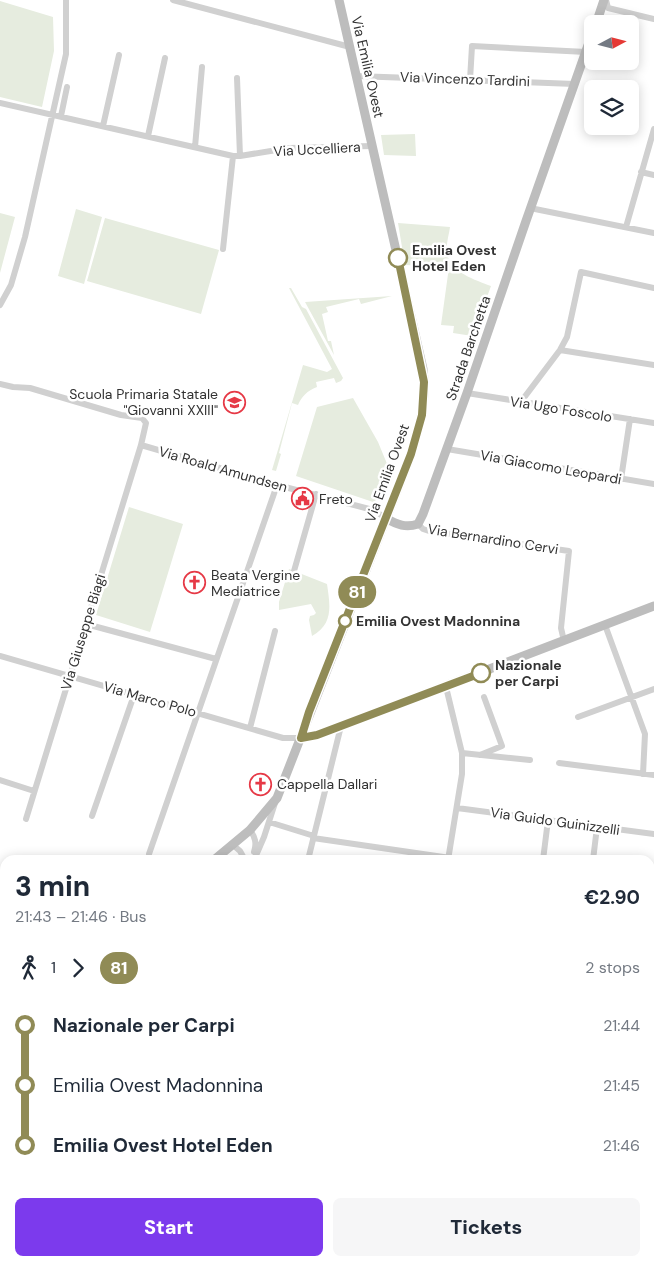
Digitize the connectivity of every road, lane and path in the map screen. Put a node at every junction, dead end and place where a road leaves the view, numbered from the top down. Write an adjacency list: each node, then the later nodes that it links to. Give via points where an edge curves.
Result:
1 (66, 0): 19 (street, via 66,54)
2 (173, 0): 7 (street)
3 (339, 0): 7 (street, Via Emilia Ovest)
4 (605, 0): 5 (street); 6 (street, via 608,8)
5 (599, 15)
6 (654, 19)
7 (350, 47): 13 (street, Via Emilia Ovest)
8 (584, 52): 15 (street, via 472,46)
9 (119, 55): 21 (street)
10 (165, 58): 23 (street)
11 (584, 58): 16 (street, Strada Barchetta)
12 (202, 67): 24 (street)
13 (356, 76): 15 (street, Via Vincenzo Tardini); 25 (street, Via Emilia Ovest)
14 (237, 78): 26 (street)
15 (470, 80): 16 (street, Via Vincenzo Tardini)
16 (575, 84): 29 (street, Strada Barchetta)
17 (67, 87): 20 (street)
18 (0, 103): 19 (street, Via Uccelliera)
19 (53, 115): 20 (street, Via Uccelliera); 34 (street, via 16,273)
20 (60, 116): 21 (street, Via Uccelliera)
21 (103, 126): 23 (street, Via Uccelliera)
22 (654, 129): 27 (street)
23 (148, 136): 24 (street, Via Uccelliera)
24 (195, 146): 26 (street, Via Uccelliera)
25 (372, 146): 26 (street, Via Uccelliera, via 289,148); 48 (street, Via Emilia Ovest, via 424,382 424,405 419,427)
26 (236, 156): 32 (street)
27 (640, 172): 28 (street); 30 (street)
28 (654, 175)
29 (530, 208): 30 (street); 38 (street, Strada Barchetta)
30 (626, 227): 31 (street)
31 (654, 233)
32 (223, 249)
33 (654, 288): 35 (street, via 581,272 567,337)
34 (0, 305)
35 (560, 350): 36 (street); 39 (street)
36 (654, 365)
37 (0, 384): 42 (street, Via Roald Amundsen, via 30,388 121,415 142,418 146,426)
38 (468, 393): 39 (street, Via Ugo Foscolo); 43 (street, Strada Barchetta)
39 (520, 403): 40 (street, Via Ugo Foscolo)
40 (630, 419): 41 (street, Via Ugo Foscolo); 44 (street)
41 (654, 423)
42 (141, 445): 46 (street, Via Roald Amundsen); 52 (street, Via Giuseppe Biagi)
43 (448, 449): 44 (street, Via Giacomo Leopardi); 49 (street, Strada Barchetta)
44 (621, 479): 45 (street, Via Giacomo Leopardi)
45 (654, 484)
46 (277, 485): 47 (street, Via Roald Amundsen); 57 (street)
47 (316, 494): 48 (street, Via Roald Amundsen, via 373,510); 50 (street)
48 (386, 518): 49 (street, via 397,525); 68 (street, Via Emilia Ovest)
49 (418, 524): 55 (street, Via Bernardino Cervi, via 429,532 569,551 561,628)
50 (294, 571)
51 (654, 606): 53 (street)
52 (86, 624): 57 (street); 58 (street, Via Giuseppe Biagi)
53 (605, 625): 55 (street); 63 (street)
54 (275, 631): 67 (street)
55 (564, 641): 59 (street)
56 (0, 656): 58 (street, Via Marco Polo)
57 (216, 659): 64 (street)
58 (70, 676): 61 (street, Via Marco Polo); 76 (street, Via Giuseppe Biagi)
59 (446, 687): 66 (street); 69 (street)
60 (654, 689): 63 (street)
61 (134, 695): 64 (street, Via Marco Polo); 79 (street)
62 (484, 697): 70 (street, via 502,746)
63 (631, 697): 65 (street); 73 (street, via 645,734)
64 (198, 713): 67 (street, Via Marco Polo); 88 (street)
65 (578, 717)
66 (342, 726): 68 (street); 86 (street)
67 (250, 728): 68 (street, Via Marco Polo, via 283,738)
68 (301, 738): 77 (street, Via Emilia Ovest)
69 (462, 753): 70 (street); 78 (street)
70 (480, 755): 71 (street)
71 (530, 760)
72 (559, 763): 73 (street)
73 (643, 774): 74 (street)
74 (654, 775)
75 (0, 780): 76 (street)
76 (34, 791): 80 (street, Via Giuseppe Biagi)
77 (276, 798): 82 (street); 84 (street, Via Emilia Ovest)
78 (457, 808): 81 (street, Via Guido Guinizzelli); 95 (street)
79 (92, 816)
80 (26, 819)
81 (548, 820): 83 (street, Via Guido Guinizzelli); 96 (street)
82 (269, 822): 86 (street); 92 (street)
83 (597, 827): 85 (street, Via Guido Guinizzelli); 97 (street)
84 (250, 830): 87 (street, Via Emilia Ovest); 91 (street, via 255,838)
85 (654, 834)
86 (313, 837): 93 (street); 94 (street)
87 (233, 845): 89 (street, Via Emilia Ovest); 90 (street)
88 (149, 854)
89 (220, 855)
90 (242, 855)
91 (254, 855)
92 (255, 855)
93 (309, 855)
94 (423, 855)
95 (449, 855)
96 (544, 855)
97 (593, 855)

